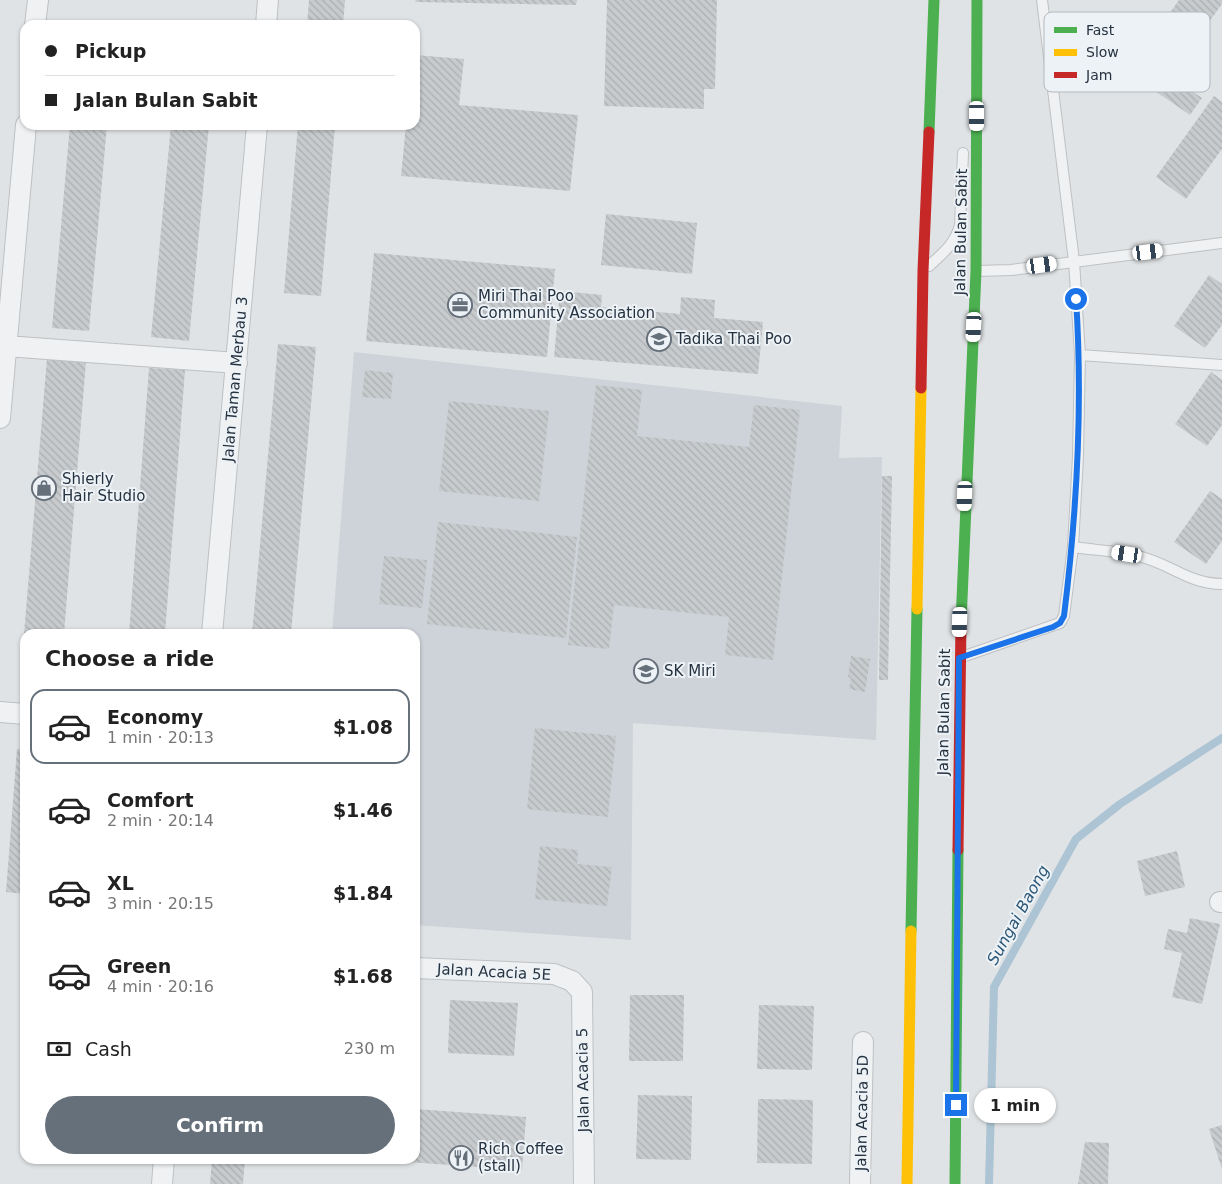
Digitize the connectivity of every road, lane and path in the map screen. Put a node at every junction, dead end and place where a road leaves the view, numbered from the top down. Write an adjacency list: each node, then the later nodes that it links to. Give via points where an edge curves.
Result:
1 (38, 0): 7 (street)
2 (268, 0): 8 (street)
3 (934, 0): 17 (main road, Jalan Bulan Sabit)
4 (977, 0): 9 (lane, via 970,30); 16 (main road, Jalan Bulan Sabit)
5 (1042, 0): 6 (lane)
6 (1044, 16)
7 (36, 20)
8 (266, 20)
9 (966, 86)
10 (1053, 92): 15 (lane)
11 (26, 130): 18 (street)
12 (257, 130): 20 (street, Jalan Taman Merbau 3)
13 (964, 146): 17 (lane, via 957,237)
14 (1222, 243): 15 (lane)
15 (1074, 261): 16 (lane, via 1011,270); 19 (lane)
16 (976, 270): 26 (main road, Jalan Bulan Sabit)
17 (923, 271): 37 (main road, Jalan Bulan Sabit)
18 (6, 346): 20 (street); 22 (street)
19 (1080, 355): 21 (lane); 23 (lane)
20 (237, 363): 25 (street, Jalan Taman Merbau 3)
21 (1221, 364)
22 (0, 418)
23 (1073, 547): 24 (lane, via 1138,556 1160,563 1192,580); 26 (lane, via 1064,616 1060,623)
24 (1222, 584)
25 (212, 629)
26 (959, 658): 33 (main road, Jalan Bulan Sabit)
27 (0, 712): 28 (street)
28 (20, 714)
29 (420, 968): 30 (street, Jalan Acacia 5E, via 554,974)
30 (572, 980): 35 (street, Jalan Acacia 5, via 582,992)
31 (863, 1042): 36 (street, Jalan Acacia 5D)
32 (164, 1164): 34 (street)
33 (955, 1164): 38 (main road); 39 (main road, Jalan Bulan Sabit)
34 (162, 1184)
35 (584, 1184)
36 (860, 1184)
37 (907, 1184)
38 (949, 1184)
39 (955, 1184)

